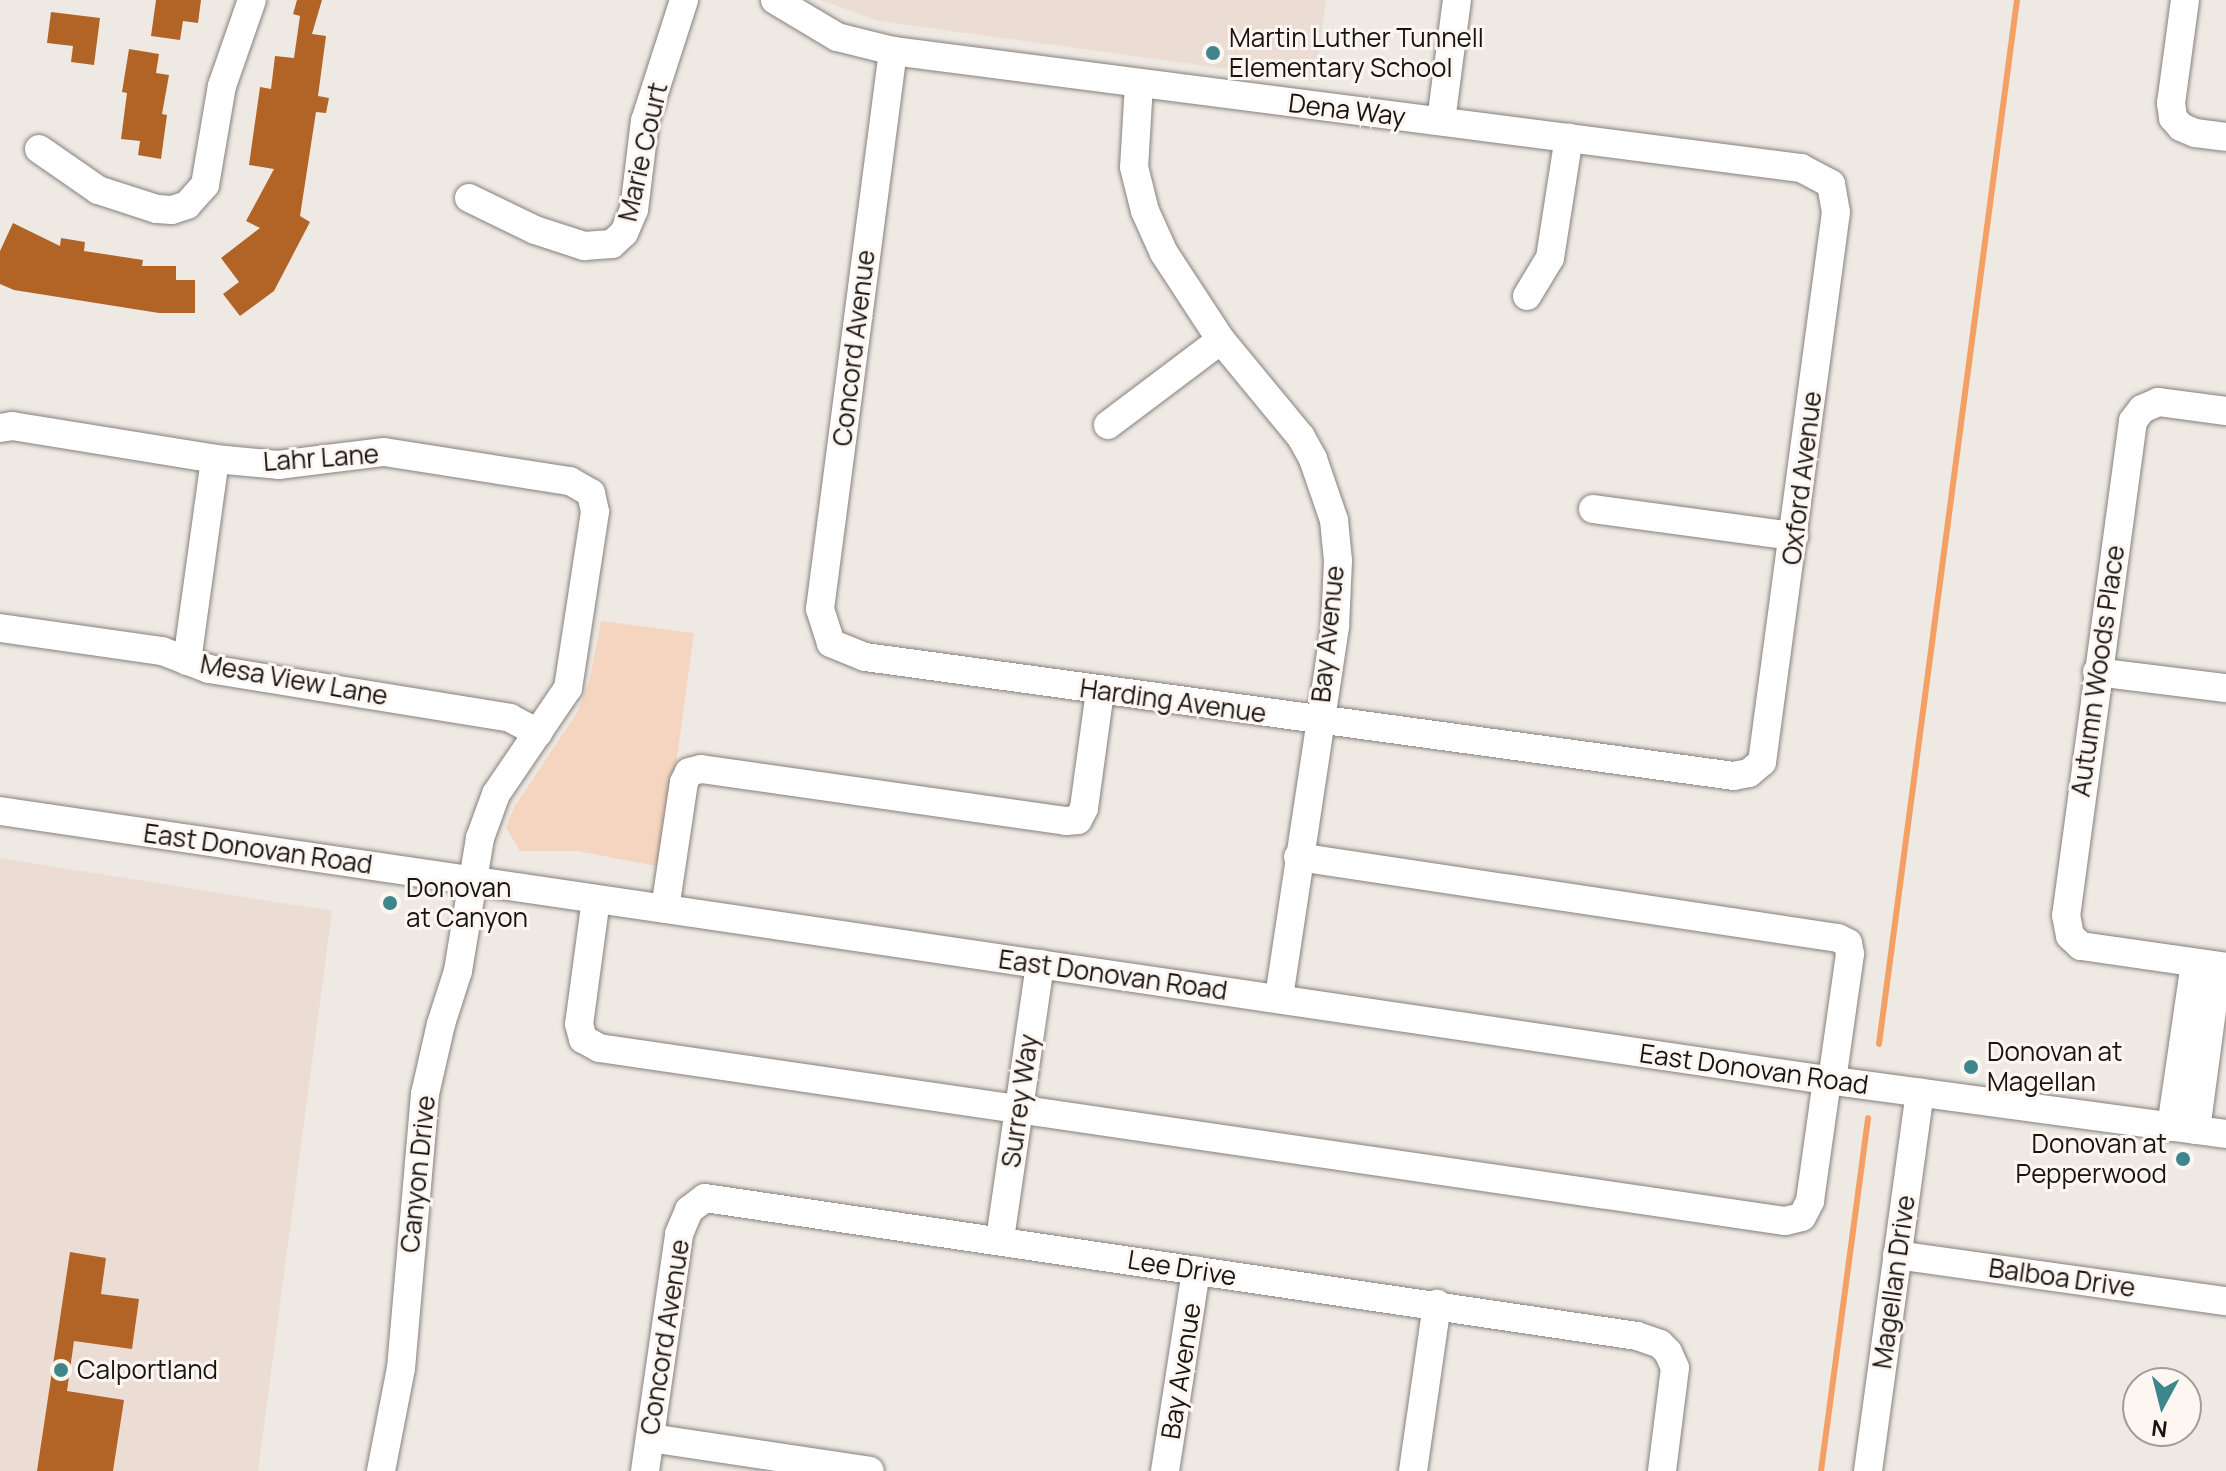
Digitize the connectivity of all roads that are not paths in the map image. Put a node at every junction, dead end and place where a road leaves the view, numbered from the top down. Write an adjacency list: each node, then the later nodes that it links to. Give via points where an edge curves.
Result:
1 (252, 0): 11 (street, via 222,86 205,185 187,205 157,209 98,190)
2 (684, 0): 13 (street, Marie Court, via 645,121 634,210 618,238 598,247 584,246 535,230)
3 (775, 0): 6 (street, Dena Way, via 837,37)
4 (1457, 0): 8 (street)
5 (2185, 0): 10 (street, via 2173,118 2195,133)
6 (893, 51): 7 (street, Dena Way); 24 (street, Concord Avenue, via 820,609)
7 (1139, 84): 8 (street, Dena Way); 15 (street, Bay Avenue, via 1134,167 1145,211 1164,253)
8 (1441, 121): 9 (street, Dena Way)
9 (1569, 137): 12 (street, Dena Way, via 1801,168); 14 (street, via 1550,258)
10 (2226, 137)
11 (39, 149)
12 (1831, 184): 22 (street, Oxford Avenue, via 1836,212)
13 (469, 198)
14 (1527, 296)
15 (1221, 340): 17 (street); 29 (street, Bay Avenue, via 1301,437 1334,520 1335,627)
16 (2226, 411): 26 (street, Autumn Woods Place, via 2158,402 2142,409 2133,421)
17 (1108, 425)
18 (0, 428): 19 (street, Lahr Lane)
19 (215, 459): 20 (street, Lahr Lane, via 278,465 384,452 570,481); 25 (street)
20 (591, 493): 30 (street, Canyon Drive, via 595,512 568,688)
21 (1593, 509): 22 (street)
22 (1794, 536): 31 (street, Oxford Avenue, via 1766,754)
23 (0, 628): 25 (street, Mesa View Lane, via 162,651)
24 (831, 643): 28 (street, Harding Avenue, via 865,657)
25 (187, 661): 30 (street, Mesa View Lane, via 209,669 510,718)
26 (2097, 672): 27 (street); 38 (street, Autumn Woods Place, via 2066,915 2070,936 2081,946)
27 (2226, 688)
28 (1100, 691): 29 (street, Harding Avenue); 36 (street, via 1078,820 701,769 689,772)
29 (1318, 721): 31 (street, Harding Avenue, via 1734,776); 33 (street, Bay Avenue)
30 (538, 733): 34 (street, Canyon Drive, via 496,794 480,838)
31 (1756, 769)
32 (0, 811): 34 (street, East Donovan Road)
33 (1298, 857): 39 (street, Bay Avenue); 40 (street, via 1838,938 1848,943 1850,954)
34 (473, 881): 35 (street, East Donovan Road); 52 (street, Canyon Drive, via 458,971 425,1094 401,1368)
35 (596, 899): 36 (street, East Donovan Road); 42 (street, via 579,1024 583,1039 599,1048)
36 (665, 909): 37 (street, East Donovan Road)
37 (1040, 964): 39 (street, East Donovan Road); 42 (street, Surrey Way)
38 (2213, 965): 43 (street)
39 (1279, 999): 40 (street, East Donovan Road)
40 (1830, 1080): 41 (street, East Donovan Road); 42 (street, via 1810,1201 1802,1217 1785,1221)
41 (1920, 1093): 43 (street, East Donovan Road); 47 (street, Magellan Drive)
42 (1019, 1109): 46 (street, Surrey Way)
43 (2183, 1129): 44 (street, East Donovan Road)
44 (2226, 1134)
45 (693, 1205): 46 (street, Lee Drive, via 705,1198); 51 (street, Concord Avenue, via 679,1234)
46 (1000, 1239): 48 (street, Lee Drive)
47 (1897, 1255): 49 (street, Balboa Drive); 58 (street, Magellan Drive)
48 (1196, 1270): 50 (street, Lee Drive); 55 (street, Bay Avenue)
49 (2226, 1301)
50 (1437, 1304): 56 (street); 57 (street, Lee Drive, via 1637,1336 1668,1352 1675,1368)
51 (650, 1438): 53 (street, Concord Avenue); 54 (street)
52 (381, 1471)
53 (645, 1471)
54 (870, 1471)
55 (1165, 1471)
56 (1413, 1471)
57 (1662, 1471)
58 (1868, 1471)

